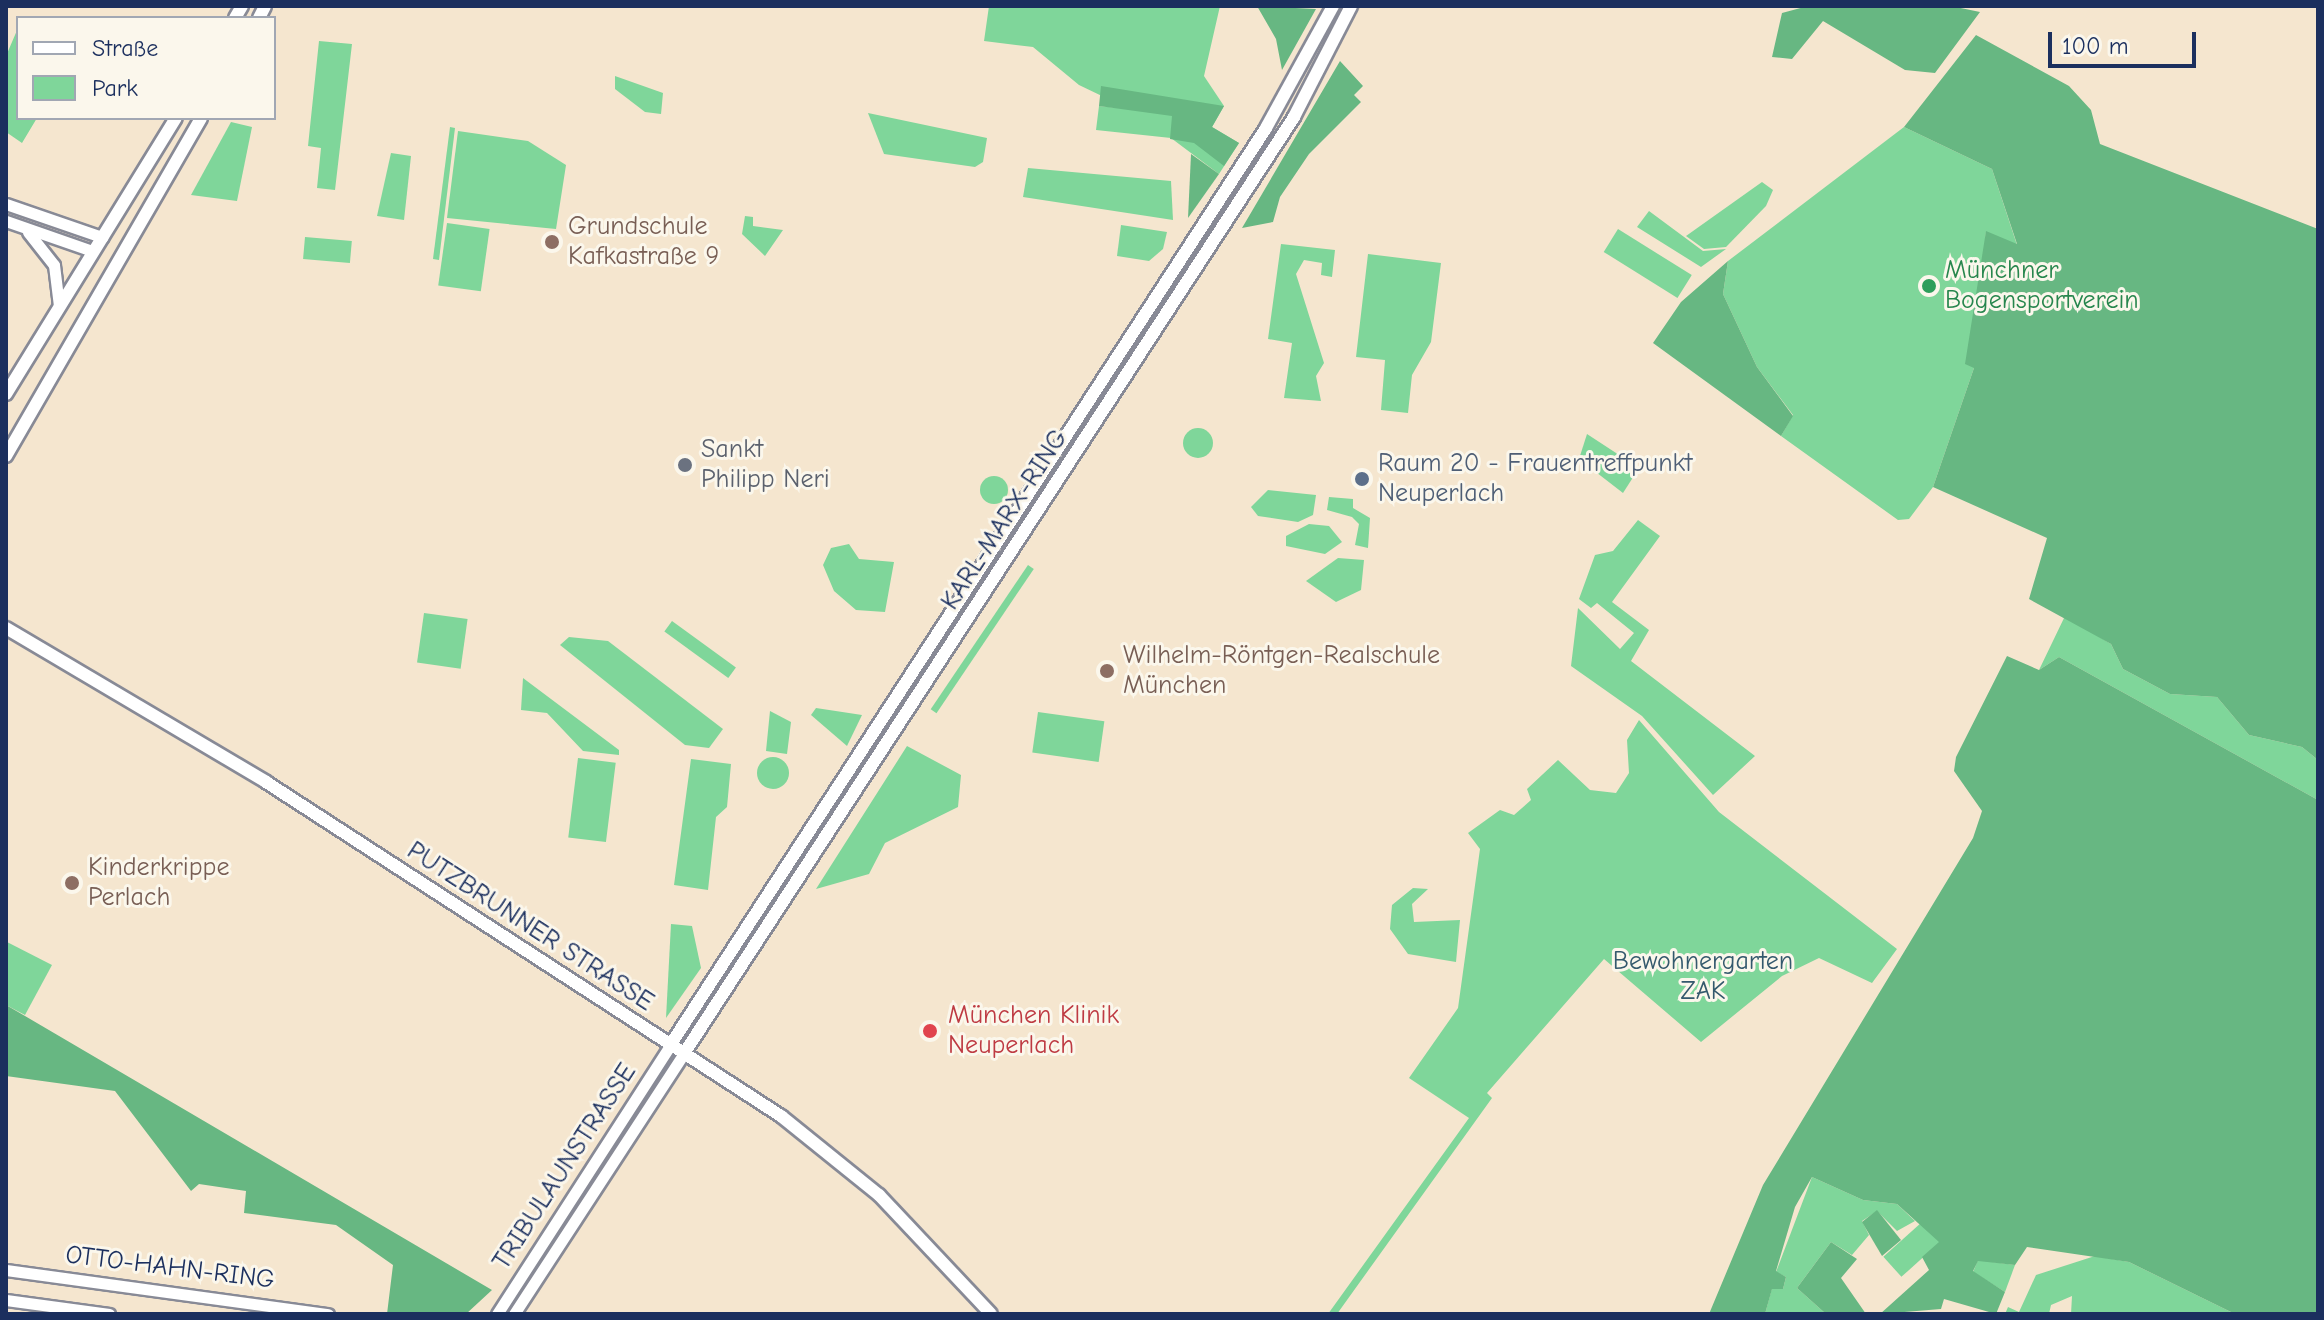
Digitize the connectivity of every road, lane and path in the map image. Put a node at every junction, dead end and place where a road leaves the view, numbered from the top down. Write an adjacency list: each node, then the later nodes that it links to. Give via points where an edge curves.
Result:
1 (1333, 6): 16 (main road, KARL-MARX-RING, via 1266,128)
2 (1351, 6): 17 (main road, KARL-MARX-RING, via 1287,127)
3 (175, 120): 8 (main road)
4 (200, 120): 9 (main road)
5 (6, 204): 8 (street)
6 (6, 221): 7 (street)
7 (21, 227): 10 (street); 12 (street, via 54,265)
8 (102, 237): 9 (main road); 10 (main road)
9 (128, 244): 11 (main road)
10 (92, 251): 11 (main road); 12 (main road)
11 (118, 258): 14 (main road)
12 (59, 304): 13 (main road)
13 (6, 394)
14 (6, 456)
15 (6, 628): 16 (main road, PUTZBRUNNER STRASSE, via 266,782)
16 (671, 1044): 17 (main road, PUTZBRUNNER STRASSE); 20 (street, TRIBULAUNSTRASSE)
17 (685, 1052): 25 (street, TRIBULAUNSTRASSE); 26 (main road, PUTZBRUNNER STRASSE, via 846,1166)
18 (6, 1270): 22 (street, OTTO-HAHN-RING)
19 (6, 1300): 21 (street, OTTO-HAHN-RING)
20 (505, 1302): 23 (street); 24 (street, TRIBULAUNSTRASSE)
21 (109, 1314)
22 (328, 1314)
23 (486, 1314)
24 (497, 1314)
25 (514, 1314)
26 (991, 1314)

